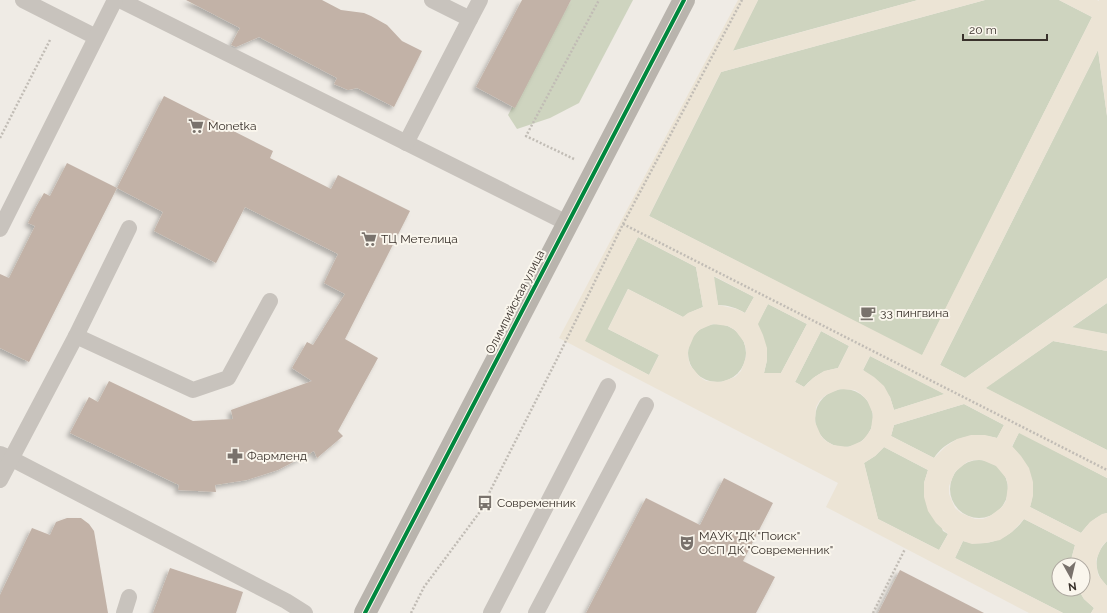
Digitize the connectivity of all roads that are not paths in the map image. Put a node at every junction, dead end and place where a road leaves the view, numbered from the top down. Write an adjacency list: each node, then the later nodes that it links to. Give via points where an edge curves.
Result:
1 (23, 0): 8 (lane)
2 (115, 0): 8 (lane)
3 (120, 0): 9 (lane)
4 (432, 0): 7 (lane)
5 (480, 0): 7 (lane)
6 (684, 0): 10 (street, Олимпийская улица)
7 (470, 19): 9 (lane)
8 (96, 38): 12 (lane)
9 (406, 143): 10 (lane)
10 (567, 223): 22 (street, Олимпийская улица)
11 (129, 228): 14 (lane)
12 (0, 229)
13 (270, 301): 14 (lane, via 228,378 193,390)
14 (76, 336): 17 (lane)
15 (608, 386): 23 (lane)
16 (646, 405): 24 (lane)
17 (6, 456): 18 (lane); 21 (lane)
18 (0, 480)
19 (129, 596): 20 (lane)
20 (124, 613)
21 (305, 613)
22 (365, 613)
23 (491, 613)
24 (536, 613)

